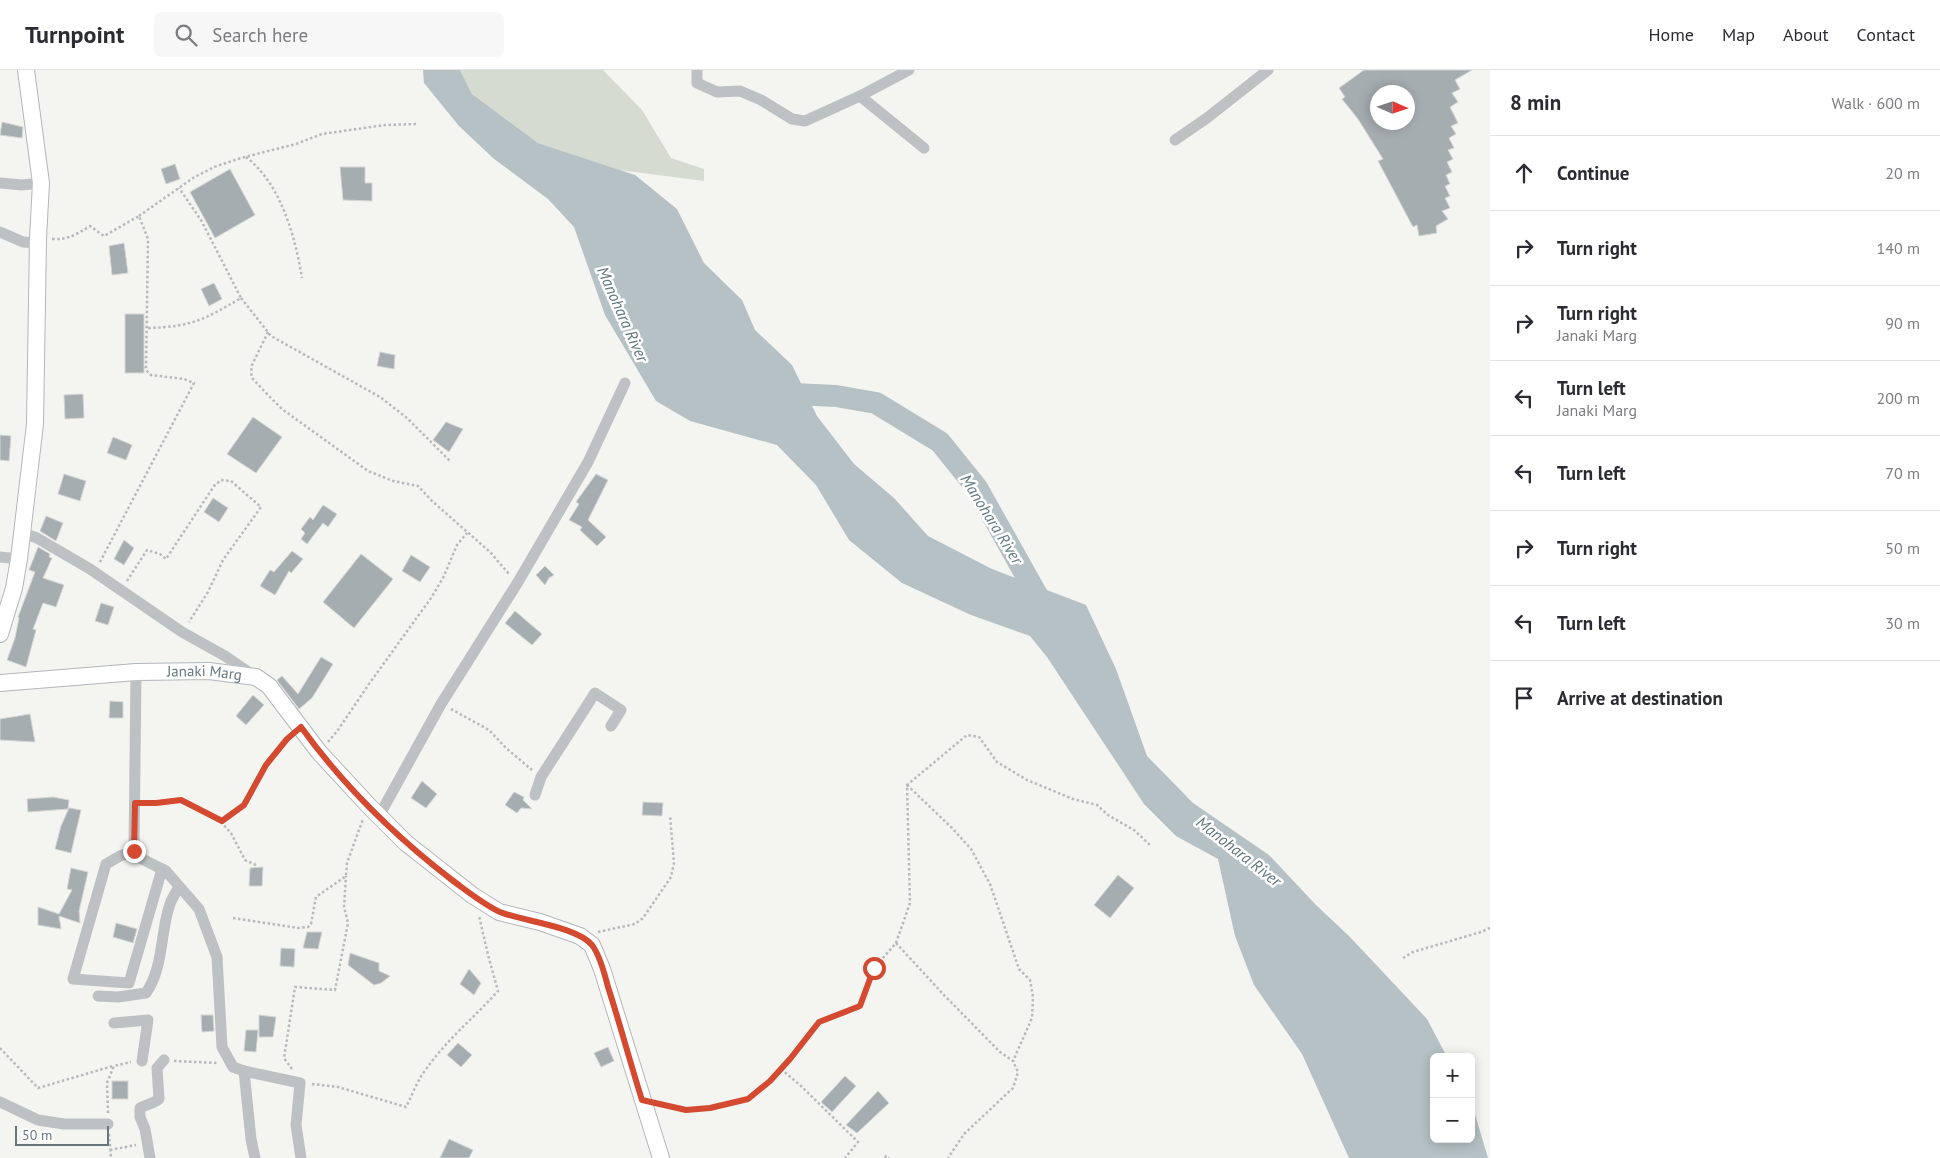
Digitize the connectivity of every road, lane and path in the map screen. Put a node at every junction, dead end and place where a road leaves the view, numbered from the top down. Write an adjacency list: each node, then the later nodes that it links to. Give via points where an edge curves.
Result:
1 (26, 70): 11 (street)
2 (697, 70): 5 (street, via 697,84 717,92 740,91 792,119 805,120)
3 (909, 70): 5 (street)
4 (1268, 70): 7 (street)
5 (860, 96): 8 (street)
6 (418, 124): 9 (path, via 346,129)
7 (1175, 140)
8 (924, 148)
9 (246, 157): 12 (path, via 214,168); 16 (path, via 259,168 272,188 297,247)
10 (0, 183): 11 (street)
11 (40, 184): 15 (street)
12 (179, 188): 13 (path); 17 (path, via 201,220)
13 (139, 216): 15 (path, via 104,236 90,226 73,237); 18 (path, via 148,238)
14 (0, 232): 15 (street, via 23,242)
15 (38, 241): 22 (street, via 35,424)
16 (302, 278)
17 (241, 298): 18 (path, via 194,323); 19 (path)
18 (148, 328): 26 (path, via 146,370 151,375 184,378 194,383)
19 (268, 332): 21 (path, via 380,397 407,418); 23 (path, via 251,372 252,378 266,393 282,409 368,471 418,486)
20 (625, 384): 27 (street, via 588,462)
21 (450, 461)
22 (23, 533): 25 (street); 26 (street)
23 (467, 533): 27 (path); 37 (path, via 457,545 431,598)
24 (0, 557): 25 (street)
25 (19, 559): 30 (street)
26 (95, 572): 28 (street)
27 (518, 582): 34 (street)
28 (121, 590): 29 (street); 29 (path, via 147,550 166,559 214,486 221,480 231,480 261,507 223,560 208,592)
29 (182, 632): 32 (street)
30 (0, 634)
31 (136, 672): 32 (street, Janaki Marg, via 210,671); 33 (street, Janaki Marg); 41 (street)
32 (256, 677): 36 (street, Janaki Marg, via 269,686)
33 (0, 684)
34 (441, 704): 38 (path, via 489,730); 42 (street)
35 (611, 726): 38 (street, via 621,710 595,693)
36 (301, 727): 37 (street, Janaki Marg); 44 (path, via 266,765 244,805)
37 (319, 752): 42 (street, Janaki Marg)
38 (541, 777): 40 (street)
39 (907, 785): 45 (path, via 967,735 979,737 997,762 1027,780 1097,805); 55 (path, via 910,903); 62 (path, via 971,850 990,884 1019,968 1030,980 1032,1018)
40 (535, 795)
41 (135, 803): 44 (path, via 181,800); 46 (street)
42 (374, 811): 49 (path, via 354,841); 51 (street, Janaki Marg, via 406,843)
43 (670, 815): 54 (path, via 673,870 657,899 635,924)
44 (219, 820): 47 (path, via 231,833 245,860)
45 (1151, 846)
46 (134, 851): 48 (street, via 136,856); 48 (street, via 106,864 72,979 129,983)
47 (256, 865)
48 (162, 869): 50 (street)
49 (346, 876): 52 (path, via 316,897 308,927); 67 (path, via 344,907 348,923 335,990 295,987 284,1058)
50 (179, 887): 57 (street, via 170,903 158,963 146,994); 63 (street, via 199,909 217,957 222,1047)
51 (472, 895): 54 (street, Janaki Marg, via 499,912); 67 (path, via 498,991 441,1050 406,1107 338,1087)
52 (234, 918)
53 (1490, 928): 56 (path)
54 (580, 936): 68 (street, Janaki Marg, via 592,945 602,969)
55 (896, 943): 62 (path, via 1000,1052); 65 (path, via 874,968 860,1006 819,1022)
56 (1403, 958)
57 (98, 996)
58 (114, 1023): 60 (street, via 148,1020)
59 (0, 1048): 64 (path, via 38,1088)
60 (142, 1060): 64 (path)
61 (164, 1060): 63 (path); 71 (street, via 157,1068 159,1099 140,1108)
62 (1013, 1061): 81 (path, via 1018,1072 1012,1088 964,1134)
63 (230, 1063): 66 (street)
64 (114, 1066): 70 (path, via 107,1083)
65 (781, 1069): 68 (path, via 748,1099 710,1108 686,1110); 78 (path, via 858,1142)
66 (244, 1071): 67 (street); 75 (street)
67 (300, 1083): 76 (street, via 296,1125)
68 (642, 1100): 77 (street, Janaki Marg)
69 (0, 1102): 70 (street, via 38,1120 64,1124)
70 (108, 1124): 72 (path)
71 (147, 1142): 72 (path); 74 (street)
72 (110, 1150): 73 (path)
73 (111, 1158)
74 (150, 1158)
75 (255, 1158)
76 (301, 1158)
77 (661, 1158)
78 (845, 1158)
79 (885, 1158): 80 (path)
80 (889, 1158)
81 (948, 1158)

